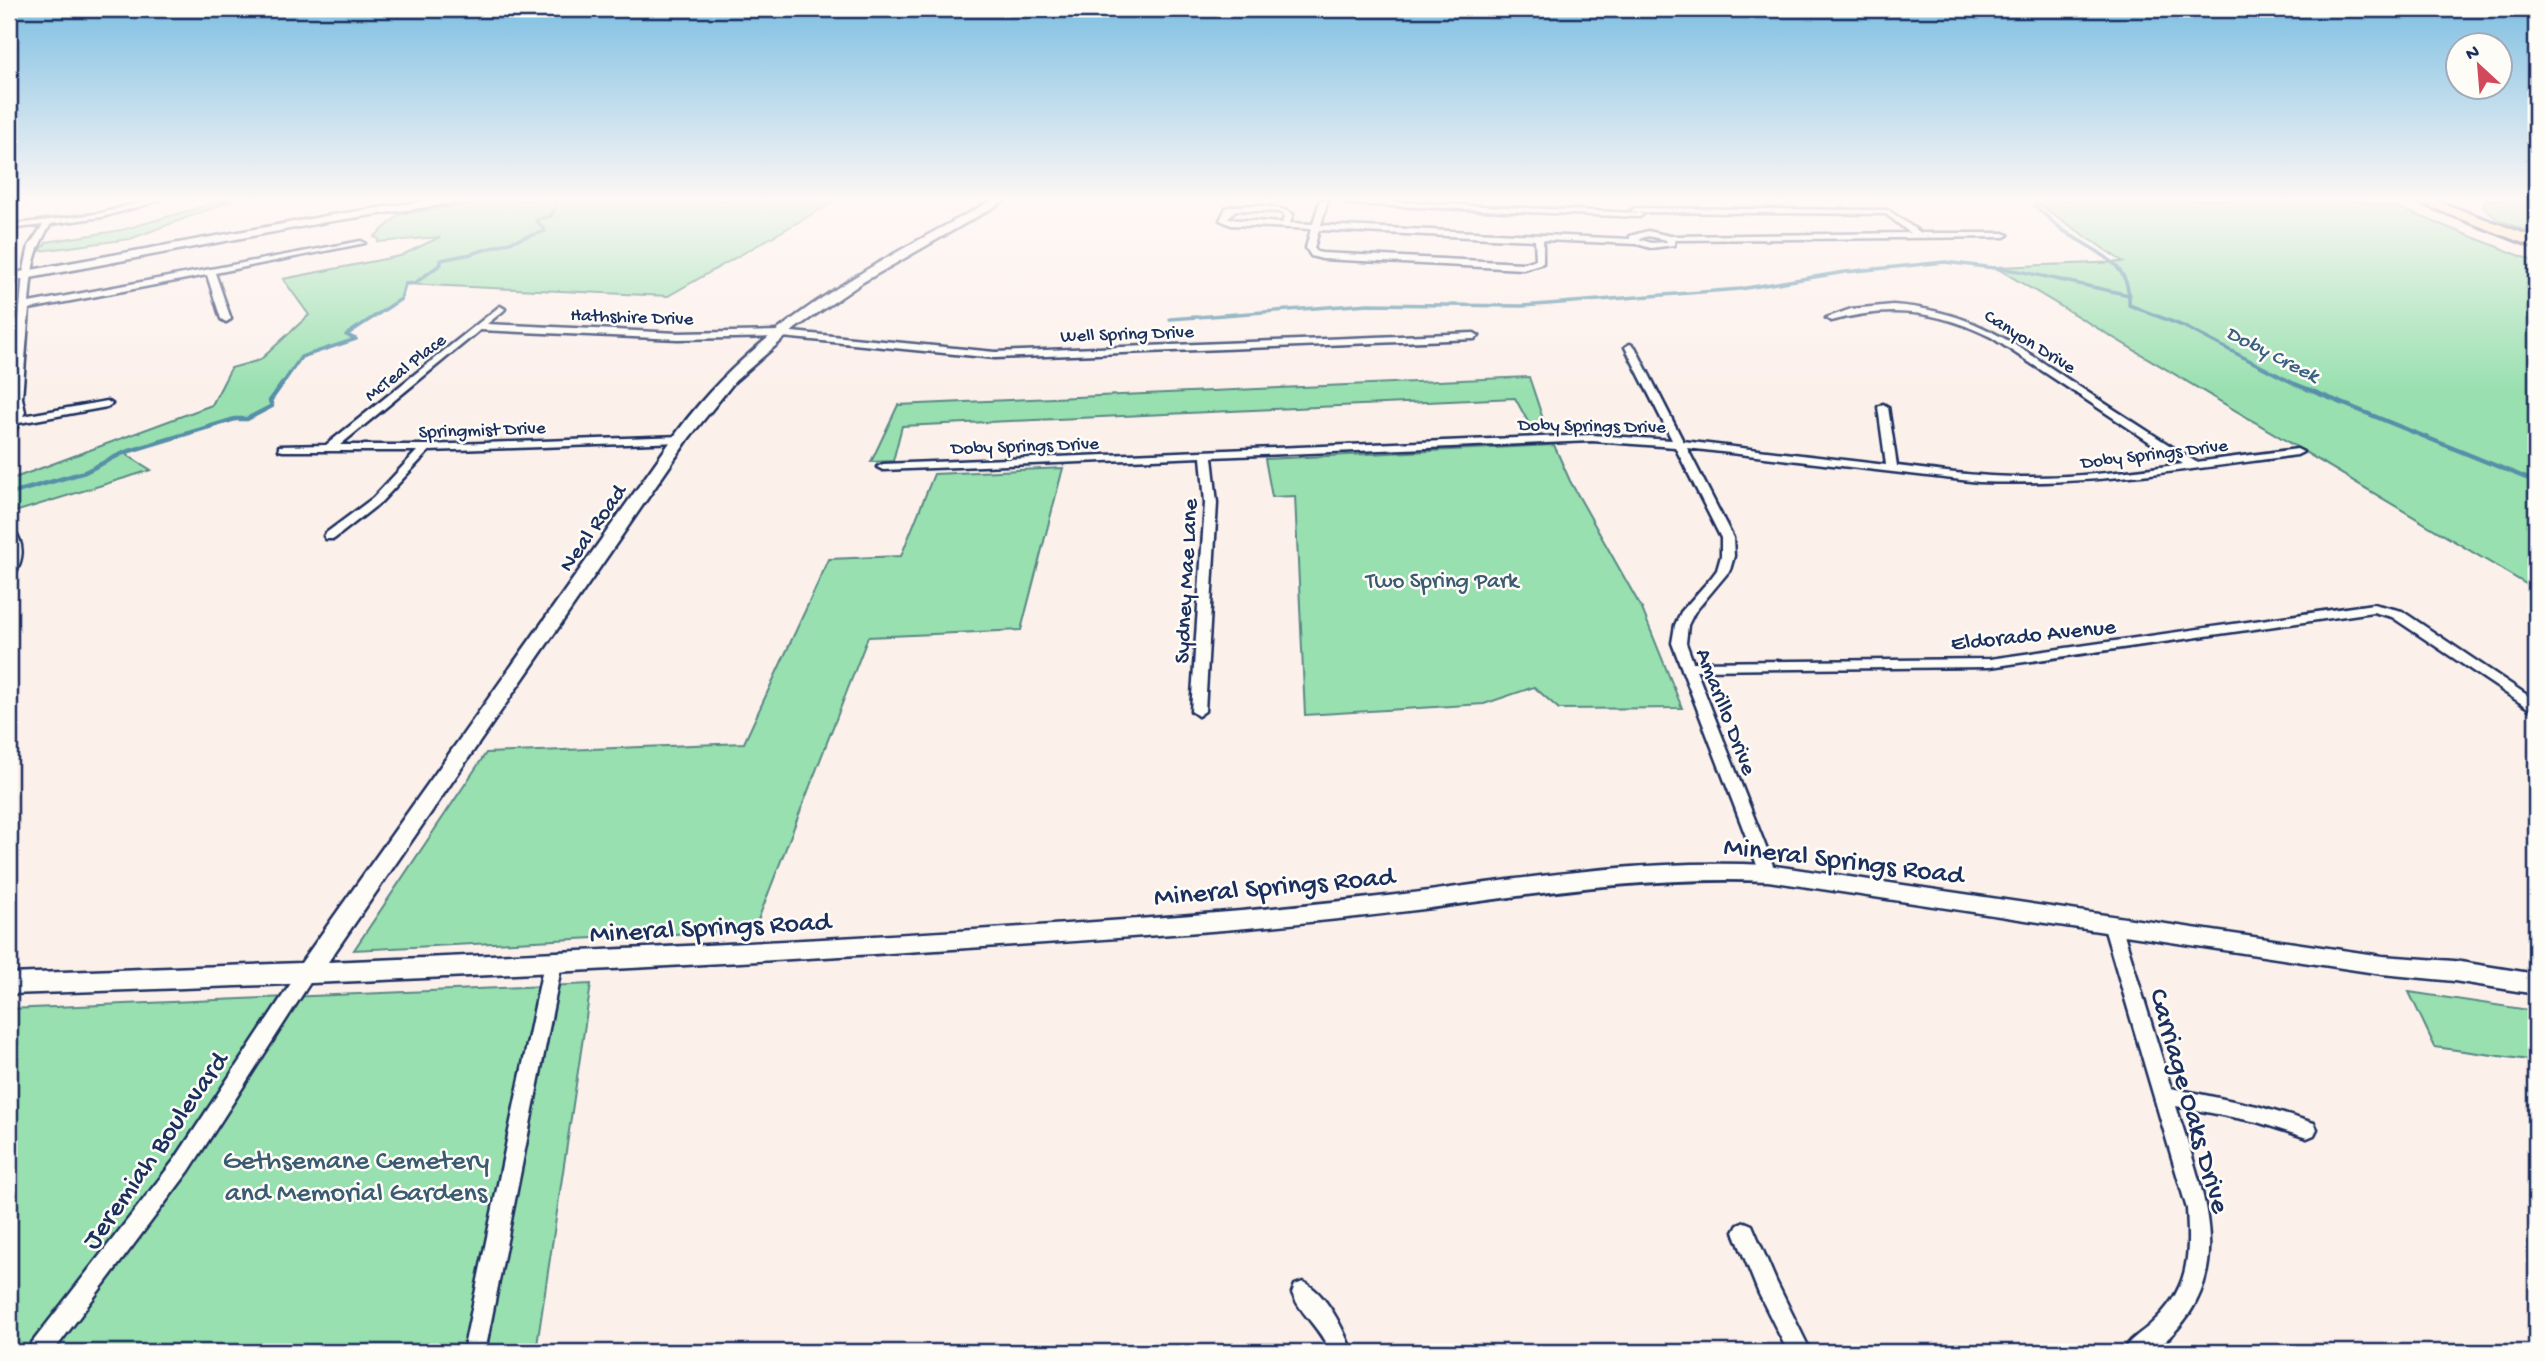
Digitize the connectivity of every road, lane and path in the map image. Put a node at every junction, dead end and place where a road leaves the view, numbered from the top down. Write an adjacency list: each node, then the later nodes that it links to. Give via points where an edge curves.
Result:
1 (29, 264): 9 (street)
2 (68, 264): 9 (street)
3 (71, 264): 9 (street)
4 (254, 264): 10 (street)
5 (888, 264): 17 (street, Neal Road)
6 (1466, 264): 7 (street)
7 (1536, 264)
8 (9, 271): 9 (street)
9 (28, 271): 11 (street); 12 (street)
10 (210, 272): 12 (street); 15 (street)
11 (9, 278)
12 (24, 307): 22 (street)
13 (500, 309): 16 (street, McTeal Place)
14 (1831, 318): 31 (street, Canyon Drive, via 1854,312 1907,310 1971,324)
15 (226, 319)
16 (481, 327): 17 (street, Hathshire Drive, via 678,336); 27 (street, McTeal Place)
17 (782, 334): 18 (street, Well Spring Drive, via 995,355); 24 (street, Neal Road, via 730,378)
18 (1474, 336)
19 (1630, 347): 25 (street, Amarillo Drive)
20 (107, 404): 22 (street)
21 (1883, 407): 33 (street)
22 (18, 420): 23 (street)
23 (9, 432)
24 (681, 439): 28 (street, Springmist Drive); 43 (street, Neal Road)
25 (1679, 444): 30 (street, Doby Springs Drive, via 1548,438); 33 (street, Doby Springs Drive); 37 (street, Amarillo Drive, via 1727,538 1729,552 1719,578 1683,616 1679,643)
26 (283, 448): 27 (street, Springmist Drive)
27 (329, 448): 28 (street, Springmist Drive)
28 (426, 448): 35 (street, via 377,500)
29 (2297, 452): 31 (street, Doby Springs Drive)
30 (1206, 454): 32 (street, Doby Springs Drive); 39 (street, Sydney Mae Lane, via 1211,503)
31 (2192, 465): 33 (street, Doby Springs Drive, via 2029,481)
32 (883, 467)
33 (1892, 468)
34 (9, 531): 36 (street, via 17,544)
35 (330, 536)
36 (9, 574)
37 (1687, 666): 38 (street, Eldorado Avenue, via 1990,663 2382,609 2397,614); 40 (street, Amarillo Drive)
38 (2536, 707)
39 (1198, 711)
40 (1768, 873): 41 (street, Mineral Springs Road); 42 (street, Mineral Springs Road, via 1645,872 1338,910 1190,923)
41 (2112, 924): 44 (street, Mineral Springs Road); 46 (street, Carriage Oaks Drive)
42 (554, 963): 43 (street, Mineral Springs Road); 51 (street)
43 (307, 973): 45 (street, Mineral Springs Road); 50 (street, Jeremiah Boulevard, via 182,1165)
44 (2536, 984)
45 (9, 985)
46 (2163, 1095): 47 (street); 54 (street, Carriage Oaks Drive, via 2197,1209 2200,1260 2182,1308 2162,1333)
47 (2307, 1129)
48 (1745, 1232): 53 (street)
49 (1303, 1293): 52 (street, via 1332,1329)
50 (39, 1352)
51 (474, 1352)
52 (1341, 1352)
53 (1800, 1352)
54 (2134, 1352)

